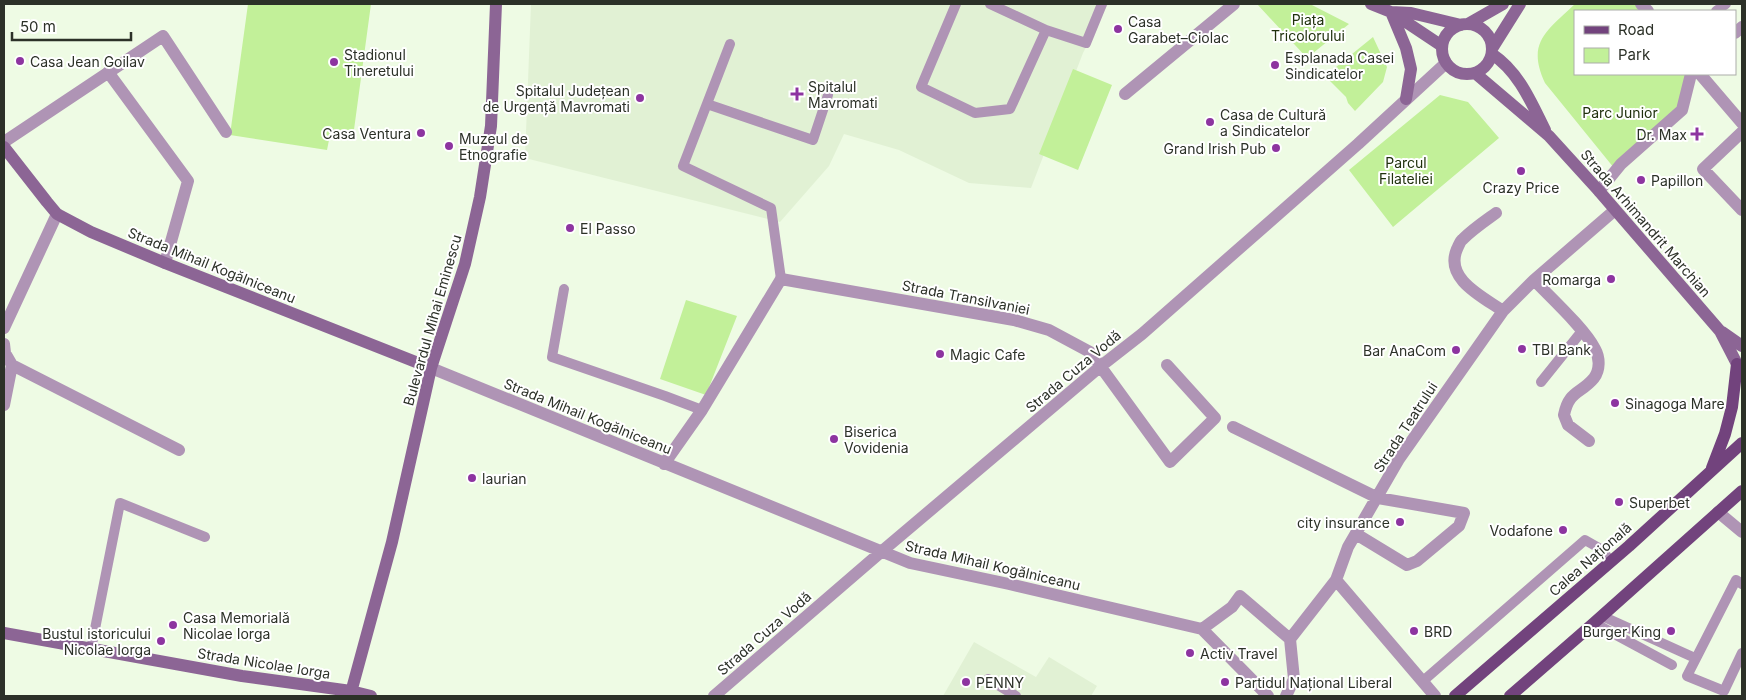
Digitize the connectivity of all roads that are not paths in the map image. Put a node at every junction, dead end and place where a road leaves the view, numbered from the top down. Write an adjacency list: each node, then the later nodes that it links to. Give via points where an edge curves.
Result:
1 (496, 4): 49 (main road, Bulevardul Mihai Eminescu, via 491,126 480,197 465,264)
2 (956, 4): 11 (lane, via 922,87 975,113 1010,109)
3 (990, 4): 11 (lane)
4 (1102, 4): 11 (lane, via 1086,43)
5 (1234, 4): 20 (street)
6 (1371, 4): 9 (main road)
7 (1503, 4): 10 (main road)
8 (1520, 4): 14 (main road)
9 (1391, 12): 10 (main road, via 1411,12); 13 (main road); 22 (main road, via 1411,69)
10 (1464, 24): 13 (main road, via 1448,33); 14 (main road, via 1482,28 1488,34)
11 (1046, 30)
12 (730, 44): 23 (lane)
13 (1442, 46): 15 (main road)
14 (1493, 51): 17 (main road, via 1486,67); 27 (main road, Strada Arhimandrit Marchian, via 1524,87)
15 (1446, 63): 17 (main road, via 1459,73); 22 (street, Strada Cuza Vodă)
16 (108, 72): 25 (street, via 163,36); 28 (street); 35 (street, via 188,181)
17 (1475, 74): 27 (main road, Strada Arhimandrit Marchian)
18 (1691, 75): 30 (street, via 1682,110 1621,164)
19 (1701, 75): 24 (street)
20 (1125, 94)
21 (828, 95): 23 (lane, via 813,140)
22 (1406, 99): 47 (street, Strada Cuza Vodă, via 1142,334)
23 (707, 104): 36 (lane, via 683,166 771,208)
24 (1742, 122)
25 (226, 132)
26 (1742, 132): 32 (street, via 1704,169)
27 (1549, 136): 30 (main road, Strada Arhimandrit Marchian)
28 (4, 142)
29 (4, 147): 34 (main road, Strada Mihail Kogălniceanu)
30 (1599, 191): 31 (main road, Strada Arhimandrit Marchian)
31 (1615, 210): 37 (street, Strada Teatrului); 42 (main road, Strada Arhimandrit Marchian)
32 (1742, 210)
33 (1496, 213): 39 (street, via 1461,240 1454,254 1454,266 1468,286)
34 (57, 214): 35 (main road, Strada Mihail Kogălniceanu); 40 (street)
35 (165, 263): 49 (main road, Strada Mihail Kogălniceanu)
36 (780, 279): 47 (street, Strada Transilvaniei, via 1014,320 1049,330 1076,344 1090,352); 52 (street)
37 (1534, 280): 39 (street, Strada Teatrului); 41 (street)
38 (564, 289): 52 (lane, via 552,357)
39 (1503, 311): 60 (street, Strada Teatrului, via 1399,459)
40 (4, 328)
41 (1582, 331): 50 (lane); 54 (street, via 1595,349 1598,370 1593,379 1570,398 1564,415 1568,425)
42 (1720, 331): 44 (main road, Strada Arhimandrit Marchian); 48 (main road, Strada Arhimandrit Marchian)
43 (4, 344): 45 (street)
44 (1742, 346)
45 (12, 365): 51 (street); 56 (street)
46 (1167, 365): 47 (street, Strada Transilvaniei, via 1215,418 1170,462)
47 (1101, 366): 65 (street, Strada Cuza Vodă)
48 (1740, 367): 58 (main road, via 1727,425)
49 (431, 368): 57 (street, Strada Mihail Kogălniceanu); 79 (main road, Bulevardul Mihai Eminescu, via 392,542)
50 (1541, 382)
51 (4, 405)
52 (702, 410): 57 (street)
53 (1233, 427): 60 (street)
54 (1589, 441)
55 (1742, 443): 58 (main road, Calea Națională)
56 (179, 450)
57 (664, 464): 65 (street, Strada Mihail Kogălniceanu)
58 (1710, 472): 66 (main road, Calea Națională)
59 (1742, 491): 61 (main road)
60 (1378, 498): 63 (street, Strada Teatrului); 63 (street, via 1464,514 1459,526 1417,561 1407,565)
61 (1718, 512): 62 (street); 69 (main road)
62 (1742, 532)
63 (1356, 534): 67 (street, Strada Teatrului)
64 (205, 537): 73 (lane, via 120,503)
65 (881, 552): 70 (street, Strada Mihail Kogălniceanu, via 910,563); 81 (street, Strada Cuza Vodă)
66 (1611, 561): 78 (lane, via 1599,548 1585,540); 86 (main road, Calea Națională)
67 (1336, 580): 72 (street, Strada Teatrului); 78 (street)
68 (1742, 584): 75 (lane, via 1736,580)
69 (1598, 620): 75 (lane); 76 (lane); 87 (main road)
70 (1202, 629): 72 (street, via 1232,607 1240,596); 83 (street)
71 (4, 634): 73 (main road, Strada Nicolae Iorga)
72 (1290, 639): 84 (street, via 1294,679)
73 (91, 648): 79 (main road, Strada Nicolae Iorga)
74 (1742, 653): 75 (lane, via 1724,691 1687,676)
75 (1695, 658)
76 (1672, 665)
77 (988, 679): 82 (lane)
78 (1423, 681): 85 (street)
79 (350, 694): 80 (main road, Strada Nicolae Iorga)
80 (371, 696)
81 (714, 696)
82 (1016, 696)
83 (1268, 696)
84 (1286, 696)
85 (1435, 696)
86 (1455, 696)
87 (1510, 696)

